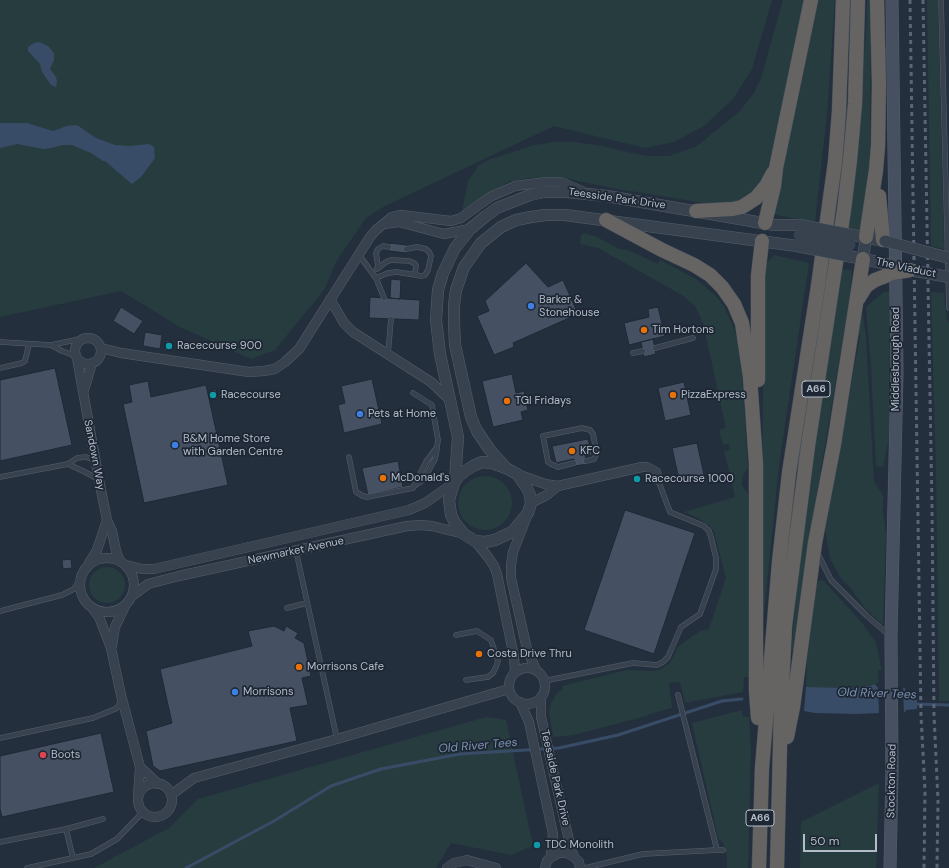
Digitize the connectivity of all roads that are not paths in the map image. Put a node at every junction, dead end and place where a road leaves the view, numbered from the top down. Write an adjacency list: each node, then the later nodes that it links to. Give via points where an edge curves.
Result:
1 (811, 0): 7 (highway)
2 (843, 0): 97 (highway, A66, via 839,111 834,162 789,473 774,608)
3 (858, 0): 98 (highway, A66, via 855,104 849,167 808,446 785,626)
4 (877, 0): 8 (highway, via 879,84)
5 (892, 0): 82 (main road, Middlesbrough Road, via 897,372)
6 (941, 0): 35 (lane)
7 (776, 168): 10 (highway, via 756,198 742,207); 12 (highway)
8 (876, 170): 16 (highway); 18 (highway)
9 (587, 193): 10 (street, Teesside Park Drive); 13 (street, via 561,182 515,186 490,197 461,218 451,221 401,215 392,217); 14 (street, Teesside Park Drive, via 544,192 530,195 497,208)
10 (696, 211): 12 (street, Teesside Park Drive)
11 (606, 220): 17 (street, Teesside Park Drive); 53 (highway, via 710,275 734,304 742,323); 59 (street, Teesside Park Drive, via 564,215 516,220 501,227 481,243 459,280 454,305 455,345 471,417 490,450)
12 (770, 224): 15 (street, Teesside Park Drive); 17 (street)
13 (383, 225): 14 (street, via 399,222 444,234); 22 (street, via 370,237)
14 (470, 229): 52 (street, Teesside Park Drive, via 455,248 438,290 437,327)
15 (799, 235): 17 (street, Teesside Park Drive); 19 (street, bridge)
16 (866, 237): 18 (street, The Viaduct); 19 (street); 24 (street)
17 (762, 241): 53 (highway, A66, via 758,276 758,384)
18 (884, 241): 23 (street, The Viaduct, bridge)
19 (850, 245): 24 (street, via 861,250)
20 (389, 247): 25 (lane, via 382,246 378,249)
21 (406, 249): 29 (lane, via 426,249 431,256 425,275)
22 (358, 255): 28 (lane); 33 (street)
23 (949, 258)
24 (863, 259): 26 (street, The Viaduct); 34 (highway, A66)
25 (376, 269): 28 (lane); 29 (lane, via 391,260 409,261 416,266)
26 (883, 270): 27 (highway, bridge, via 892,273); 34 (highway, via 866,286)
27 (910, 270): 30 (street, The Viaduct, bridge)
28 (372, 273): 31 (lane)
29 (415, 275): 31 (lane, via 397,272)
30 (949, 277)
31 (376, 278): 32 (lane)
32 (384, 298)
33 (330, 299): 42 (street, via 298,349 275,369 264,372 249,372); 46 (street, via 344,323 353,332)
34 (856, 301): 70 (highway, A66, via 834,444)
35 (949, 308)
36 (391, 319): 46 (lane)
37 (84, 338): 41 (lane); 42 (street, via 95,339); 47 (street, via 76,345)
38 (693, 338): 43 (lane)
39 (0, 342): 40 (lane)
40 (29, 344): 41 (lane); 49 (lane, via 25,361)
41 (51, 345): 47 (lane)
42 (101, 348): 48 (street, via 100,357)
43 (655, 348)
44 (643, 351): 45 (lane)
45 (634, 353)
46 (388, 354): 52 (street, via 431,382)
47 (77, 357): 48 (street, via 86,364); 50 (street, Sandown Way)
48 (92, 363): 50 (street)
49 (0, 368)
50 (84, 391): 55 (street, Sandown Way)
51 (413, 393): 54 (lane, via 432,405 437,431 437,447 413,488 363,496 356,492)
52 (449, 399): 64 (street, Teesside Park Drive, via 458,437)
53 (754, 424): 97 (highway, A66, via 756,691)
54 (349, 457)
55 (94, 460): 58 (lane, via 77,458); 62 (street, Sandown Way)
56 (586, 461): 57 (lane, via 594,459 596,455 590,430 582,428 543,436 548,462 558,467)
57 (574, 463)
58 (68, 464): 61 (lane); 62 (lane)
59 (506, 468): 60 (street); 64 (street, via 482,462 464,471)
60 (517, 474): 65 (street); 66 (street, via 530,495)
61 (0, 477)
62 (99, 480): 67 (street, Sandown Way)
63 (658, 480): 65 (street, via 656,472 642,467); 87 (lane, via 670,512 704,526 709,531 716,569 700,614 681,627 672,649 663,662 657,665 633,664)
64 (454, 482): 68 (street, via 449,500 450,508 455,524); 72 (street, Newmarket Avenue, via 426,503 409,510 154,568 142,569)
65 (558, 486): 66 (street)
66 (530, 508): 69 (street, via 512,532 495,540); 84 (street, via 513,552 511,565 527,649)
67 (107, 520): 72 (street, Sandown Way, via 116,551); 73 (street, via 97,550)
68 (464, 534): 69 (street); 71 (street, Newmarket Avenue, via 432,526 407,526)
69 (475, 541): 85 (street, via 497,574)
70 (814, 542): 82 (lane, via 831,580); 98 (highway, A66, via 793,707)
71 (296, 550): 75 (street, Newmarket Avenue, via 148,584); 76 (lane)
72 (123, 563): 73 (street, via 110,557 98,558); 75 (street, via 134,580)
73 (89, 564): 74 (street)
74 (79, 581): 79 (street, via 83,600); 80 (lane, via 68,593)
75 (132, 596): 77 (street)
76 (307, 603): 78 (lane); 95 (lane)
77 (126, 605): 79 (street, via 106,612); 83 (street, via 115,627)
78 (287, 608)
79 (93, 609): 83 (street, via 99,617)
80 (0, 610)
81 (456, 635): 86 (lane, via 475,631 485,636 491,640 498,661 493,673 488,677)
82 (891, 637): 93 (main road, Middlesbrough Road)
83 (111, 648): 89 (street)
84 (536, 670): 85 (street, via 523,668); 87 (street, via 543,676)
85 (515, 672): 88 (street, via 510,680)
86 (466, 680)
87 (544, 681): 91 (street, via 545,690)
88 (509, 689): 92 (street, via 513,697); 95 (street)
89 (121, 695): 94 (lane, via 119,706 110,712); 96 (street)
90 (678, 695): 106 (lane)
91 (541, 698): 92 (street, via 529,704); 109 (street, Teesside Park Drive, via 541,717)
92 (520, 702): 108 (street, Teesside Park Drive, via 528,722 553,834)
93 (892, 718): 119 (main road, Stockton Road)
94 (0, 738)
95 (337, 738): 100 (street, via 194,778)
96 (140, 767): 99 (street); 101 (street)
97 (762, 768): 117 (highway, A66)
98 (779, 778): 118 (highway, A66)
99 (158, 784): 100 (street, via 166,788); 101 (street, via 144,788)
100 (171, 795): 102 (street, via 171,806 164,815 153,817)
101 (138, 796): 102 (street)
102 (143, 812): 110 (lane, via 106,846 91,854)
103 (103, 819): 104 (lane)
104 (66, 829): 105 (lane); 110 (lane)
105 (0, 842)
106 (717, 850): 107 (lane); 116 (lane, via 643,854)
107 (723, 850)
108 (551, 857): 109 (street, via 559,853 567,853); 114 (street)
109 (574, 857): 115 (street, Teesside Park Drive)
110 (73, 858): 111 (lane)
111 (27, 868)
112 (448, 868): 113 (street, via 454,862 467,860)
113 (496, 868)
114 (545, 868)
115 (580, 868)
116 (584, 868)
117 (759, 868)
118 (777, 868)
119 (890, 868)

